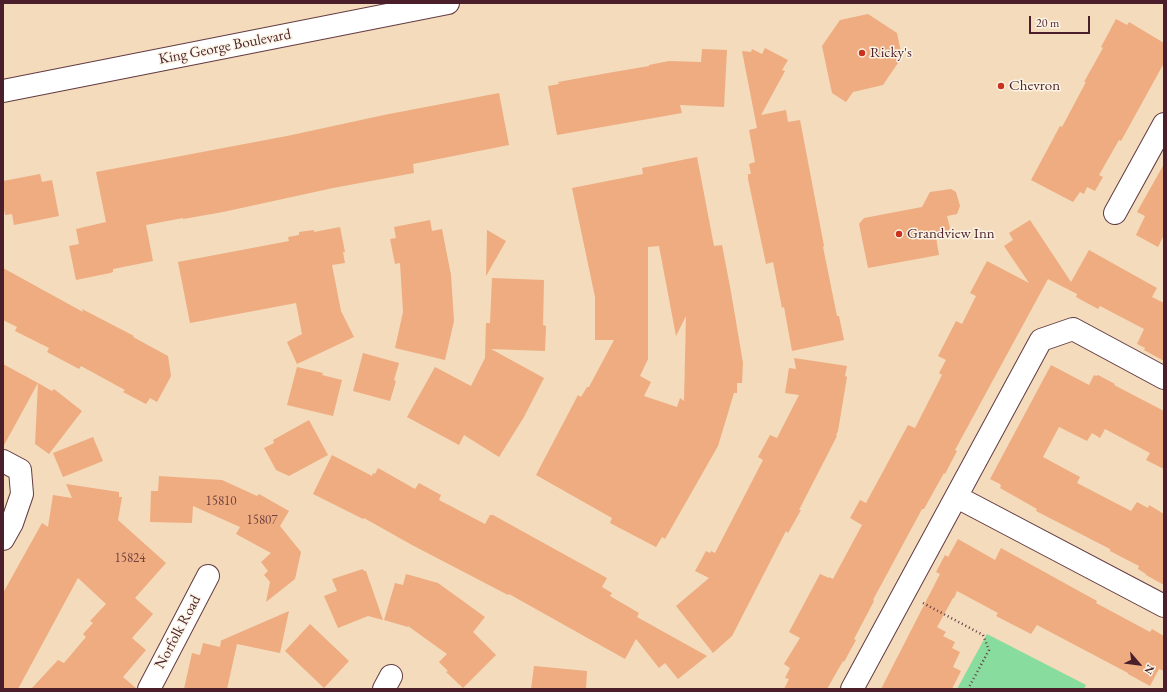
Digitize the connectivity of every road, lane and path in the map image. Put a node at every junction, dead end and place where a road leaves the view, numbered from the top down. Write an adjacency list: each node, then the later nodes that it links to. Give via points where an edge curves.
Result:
1 (448, 3): 2 (main road, King George Boulevard)
2 (3, 91)
3 (1161, 136): 4 (main road)
4 (1115, 212)
5 (1164, 378): 7 (main road, via 1072,329 1041,340)
6 (3, 461): 8 (main road, via 20,470 22,494 12,523)
7 (957, 497): 11 (main road); 13 (main road)
8 (3, 539)
9 (208, 576): 12 (main road, Norfolk Road)
10 (917, 600): 14 (path, via 983,635 989,650)
11 (1164, 606)
12 (149, 689)
13 (852, 689)
14 (968, 689)

